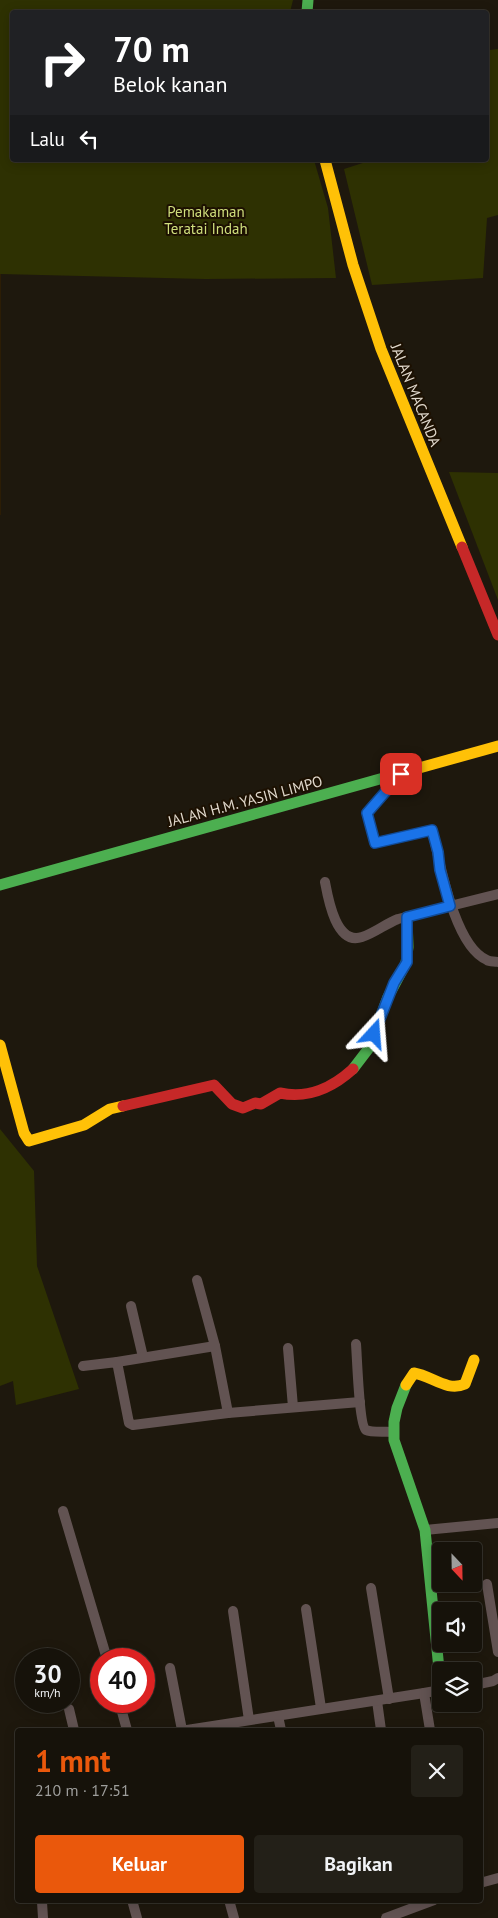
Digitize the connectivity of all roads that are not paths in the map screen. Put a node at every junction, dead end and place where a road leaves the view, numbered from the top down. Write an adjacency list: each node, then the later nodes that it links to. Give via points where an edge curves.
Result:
1 (326, 162): 2 (street, JALAN MACANDA, via 353,265 381,349)
2 (498, 635)
3 (498, 746): 4 (street, JALAN H.M. YASIN LIMPO)
4 (401, 774): 6 (street, JALAN H.M. YASIN LIMPO); 8 (street, via 367,813 375,843 432,830)
5 (325, 882): 9 (street, via 332,913 349,936 362,938 386,924)
6 (0, 884)
7 (498, 894): 8 (street)
8 (450, 906): 9 (street); 10 (street, via 476,952 487,961)
9 (407, 917): 11 (street, via 407,962 394,983 368,1049 357,1064 324,1091 311,1095 280,1093 261,1104 243,1108 232,1104 209,1085 110,1109 84,1125 29,1141)
10 (498, 962)
11 (0, 1045)
12 (197, 1280): 15 (street)
13 (131, 1306): 17 (street)
14 (356, 1344): 21 (street)
15 (215, 1346): 17 (street); 23 (street)
16 (288, 1348): 22 (street)
17 (143, 1358): 19 (street)
18 (474, 1360): 24 (street, via 462,1386 451,1387 417,1373 411,1376 397,1408)
19 (117, 1362): 20 (street); 23 (street, via 131,1424)
20 (83, 1366)
21 (360, 1402): 22 (street); 24 (street, via 365,1429)
22 (293, 1407): 23 (street)
23 (228, 1413)
24 (394, 1432): 27 (street, via 396,1448)
25 (63, 1511): 32 (street)
26 (498, 1523): 27 (street)
27 (425, 1530): 34 (street)
28 (486, 1584): 33 (street)
29 (371, 1588): 40 (street)
30 (306, 1609): 42 (street)
31 (233, 1611): 46 (street)
32 (104, 1648)
33 (498, 1652)
34 (438, 1662)
35 (170, 1668): 49 (street)
36 (498, 1678): 37 (street)
37 (482, 1683)
38 (432, 1692): 39 (street)
39 (424, 1694): 40 (street); 53 (street)
40 (388, 1699): 41 (street)
41 (377, 1701): 42 (street); 52 (street)
42 (321, 1708): 45 (street)
43 (70, 1713): 47 (street)
44 (122, 1713): 48 (street)
45 (278, 1716): 46 (street); 51 (street)
46 (249, 1720): 50 (street)
47 (74, 1728)
48 (126, 1728)
49 (182, 1728)
50 (199, 1728)
51 (280, 1728)
52 (381, 1728)
53 (430, 1728)
54 (498, 1878): 55 (street)
55 (483, 1883)
56 (42, 1903): 61 (street)
57 (133, 1903): 62 (street)
58 (230, 1903): 63 (street)
59 (425, 1903): 60 (street)
60 (416, 1907): 64 (street); 65 (street)
61 (43, 1918)
62 (137, 1918)
63 (234, 1918)
64 (386, 1918)
65 (419, 1918)

